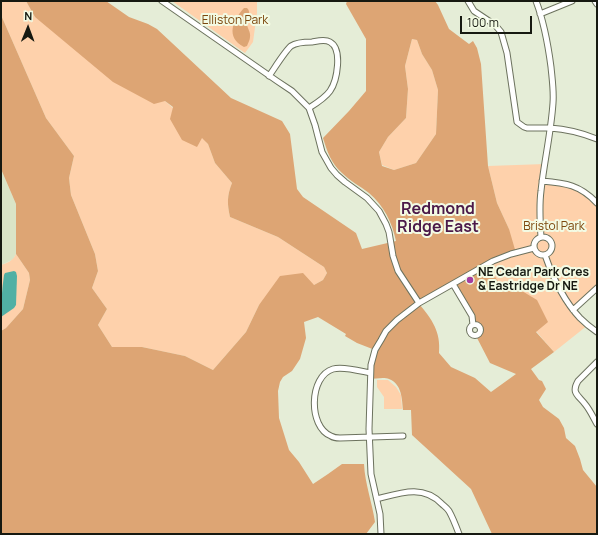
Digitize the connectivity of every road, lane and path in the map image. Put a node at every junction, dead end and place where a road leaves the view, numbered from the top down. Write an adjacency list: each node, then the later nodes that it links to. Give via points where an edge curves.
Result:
1 (162, 1): 8 (street)
2 (468, 1): 10 (street, via 474,11 501,32 508,53 517,122 527,128)
3 (536, 1): 7 (street)
4 (572, 1): 7 (street)
5 (595, 1): 6 (street)
6 (597, 4)
7 (540, 14): 10 (street, via 552,78)
8 (269, 76): 9 (street, via 292,91); 9 (street, via 295,44 324,41 332,43 337,50 338,71 335,81 327,94)
9 (309, 108): 19 (street, via 328,164 337,175 372,202 383,217 398,271)
10 (551, 128): 11 (street, via 577,132); 12 (street)
11 (597, 139)
12 (542, 181): 13 (street, via 567,184 580,189); 14 (street, via 539,217)
13 (597, 202)
14 (541, 237): 15 (street, via 536,240); 16 (street, via 551,242 552,249)
15 (534, 248): 16 (street, via 539,255); 17 (street, via 493,261)
16 (545, 255): 20 (street, via 558,287)
17 (453, 284): 19 (street); 21 (street, via 472,316)
18 (597, 288): 20 (street)
19 (419, 303): 24 (street, via 386,331 375,350)
20 (573, 310): 22 (street)
21 (473, 325)
22 (597, 332)
23 (597, 362): 25 (street, via 578,381 575,388 576,395)
24 (370, 373): 27 (street); 27 (street, via 333,369 320,380 315,400 319,426 328,434 340,438)
25 (597, 424)
26 (403, 436): 27 (street)
27 (370, 437): 28 (street, via 372,483)
28 (377, 499): 29 (street); 30 (street, via 422,492 438,500 448,510)
29 (381, 534)
30 (459, 534)

